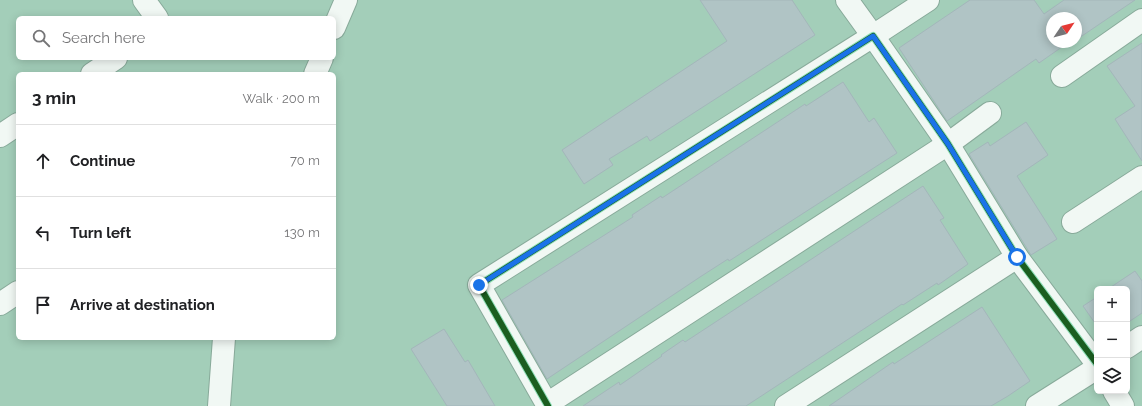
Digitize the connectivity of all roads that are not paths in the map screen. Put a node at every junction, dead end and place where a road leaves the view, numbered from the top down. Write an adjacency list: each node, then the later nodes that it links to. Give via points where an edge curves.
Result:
1 (144, 0): 5 (street)
2 (346, 0): 7 (street)
3 (847, 0): 8 (street)
4 (928, 0): 8 (street)
5 (156, 16)
6 (1142, 20): 13 (street)
7 (336, 23)
8 (873, 36): 17 (street); 29 (street, via 479,285)
9 (113, 60): 11 (street)
10 (321, 60): 12 (street)
11 (95, 72)
12 (317, 72)
13 (1062, 76)
14 (990, 113): 17 (street)
15 (16, 125): 16 (street)
16 (0, 136)
17 (948, 144): 20 (street); 29 (street)
18 (1142, 177): 19 (street)
19 (1073, 222)
20 (1017, 257): 26 (street); 31 (street)
21 (16, 293): 22 (street)
22 (0, 304)
23 (1142, 337): 25 (street)
24 (224, 340): 30 (street)
25 (1130, 345)
26 (1094, 360)
27 (1094, 370): 32 (street)
28 (1116, 394): 33 (street)
29 (548, 405)
30 (219, 406)
31 (786, 406)
32 (1037, 406)
33 (1123, 406)

